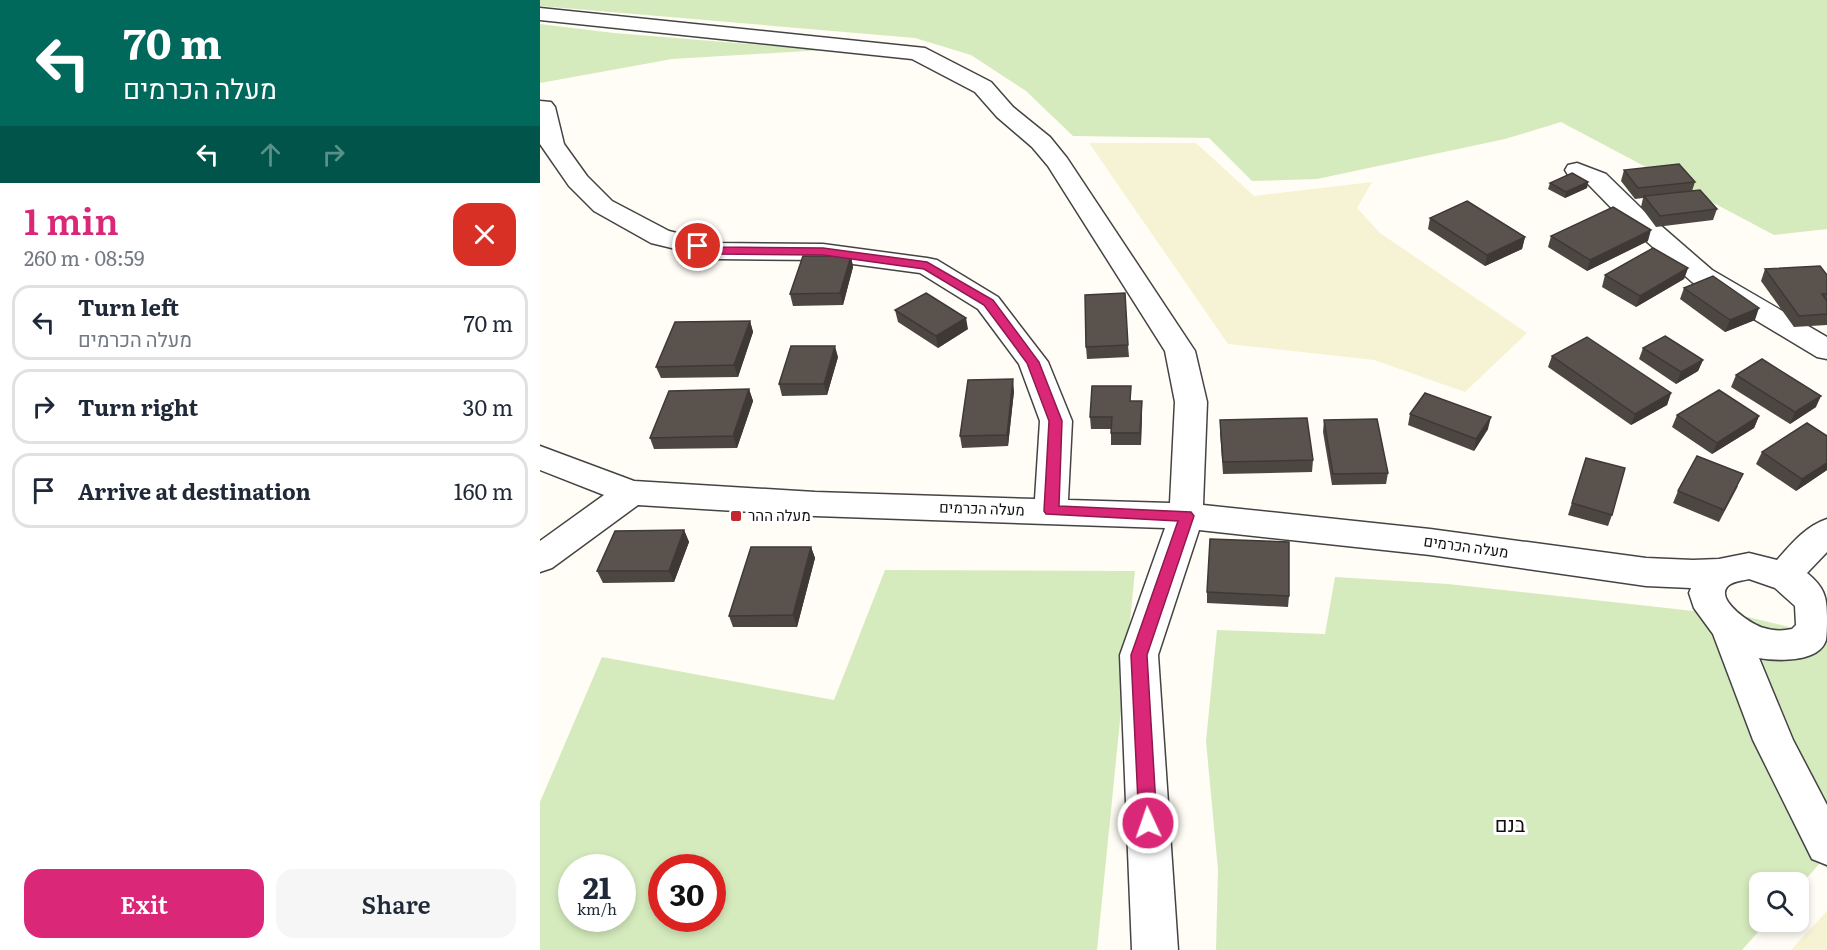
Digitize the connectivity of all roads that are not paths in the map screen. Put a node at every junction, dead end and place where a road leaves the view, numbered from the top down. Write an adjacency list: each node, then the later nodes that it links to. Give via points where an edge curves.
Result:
1 (540, 14): 8 (street, via 917,53 983,87 1058,163 1180,351 1191,402)
2 (543, 107): 7 (street, via 552,144 578,181 603,206 660,237 717,251 823,252 927,266 988,303 1033,362 1056,421)
3 (1577, 170): 4 (street, via 1597,179 1702,276)
4 (1827, 350)
5 (540, 457): 6 (street, מעלה הכרמים)
6 (632, 493): 7 (street, מעלה הכרמים, via 815,504); 10 (street)
7 (1051, 511): 8 (street, מעלה הכרמים)
8 (1186, 516): 11 (street, מעלה הכרמים, via 1430,542); 18 (street, via 1139,655)
9 (1827, 532): 13 (street, via 1806,550)
10 (540, 559)
11 (1607, 567): 12 (street, מעלה הכרמים, via 1670,574); 14 (street, מעלה הכרמים, via 1655,584)
12 (1719, 572): 13 (street, via 1749,566 1766,569); 14 (street, via 1707,592 1709,605)
13 (1803, 586): 15 (street, via 1817,620)
14 (1724, 624): 15 (street, via 1765,645); 16 (street)
15 (1808, 635): 16 (street, via 1771,663 1764,698)
16 (1769, 729): 17 (street, via 1797,793)
17 (1827, 845)
18 (1155, 950)

